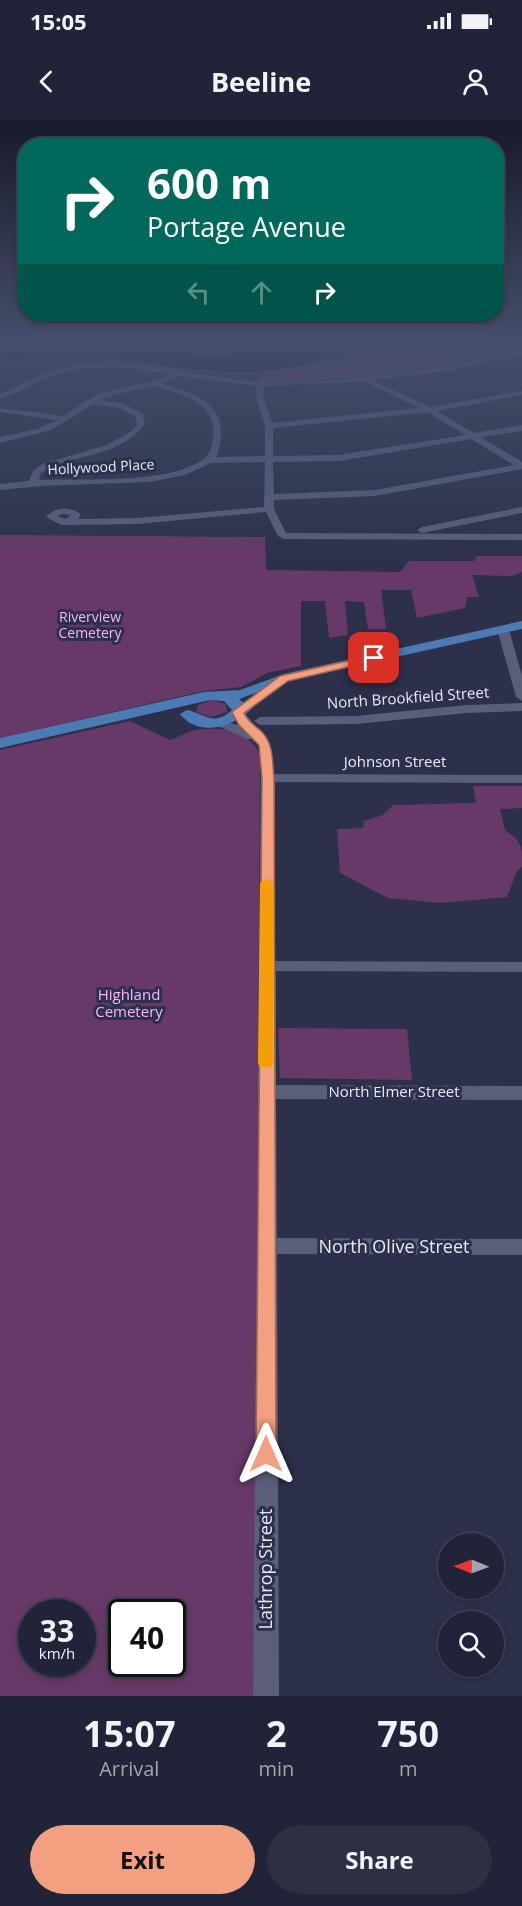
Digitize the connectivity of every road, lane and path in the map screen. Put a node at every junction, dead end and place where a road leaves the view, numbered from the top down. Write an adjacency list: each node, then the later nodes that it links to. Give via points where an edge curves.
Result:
1 (55, 418): 7 (street)
2 (140, 418): 15 (street, via 141,424 129,436 113,445 45,466 36,473)
3 (216, 418): 12 (street, via 216,448)
4 (266, 418): 8 (street)
5 (348, 418): 8 (street)
6 (442, 418): 10 (street)
7 (66, 419): 11 (street, via 35,433)
8 (269, 426): 13 (street)
9 (522, 428): 10 (street, Hollywood Place)
10 (473, 436): 13 (street, Hollywood Place, via 339,458); 14 (street)
11 (0, 440)
12 (208, 459): 13 (street, Hollywood Place); 15 (street, Hollywood Place, via 182,473 149,480)
13 (270, 460): 17 (street)
14 (522, 466): 17 (street, via 375,493)
15 (33, 484): 16 (street, Hollywood Place)
16 (0, 487)
17 (269, 497): 18 (street)
18 (269, 509): 20 (street, via 137,521); 21 (street, via 283,536)
19 (522, 510): 21 (street)
20 (70, 521)
21 (398, 535): 22 (street)
22 (522, 537)
23 (522, 625): 24 (main road)
24 (503, 629): 25 (main road); 27 (street)
25 (284, 678): 26 (main road, via 243,694); 30 (main road)
26 (225, 696): 28 (main road, via 210,695); 30 (main road, via 233,700)
27 (522, 697)
28 (189, 707): 32 (main road, via 200,721); 33 (main road, via 120,716)
29 (522, 707): 31 (street, North Brookfield Street, via 356,720)
30 (238, 711): 32 (main road); 34 (street, Lathrop Street, via 243,723 265,745)
31 (261, 721)
32 (217, 723): 34 (street, via 253,737)
33 (0, 743)
34 (266, 758): 35 (street, Lathrop Street)
35 (268, 778): 36 (street, Johnson Street); 37 (street, Lathrop Street)
36 (522, 779)
37 (266, 966): 38 (street); 39 (street, Lathrop Street)
38 (522, 967)
39 (266, 1092): 40 (street, North Elmer Street); 41 (street, Lathrop Street)
40 (522, 1093)
41 (266, 1246): 42 (street, North Olive Street); 43 (street, Lathrop Street)
42 (522, 1248)
43 (266, 1696)

